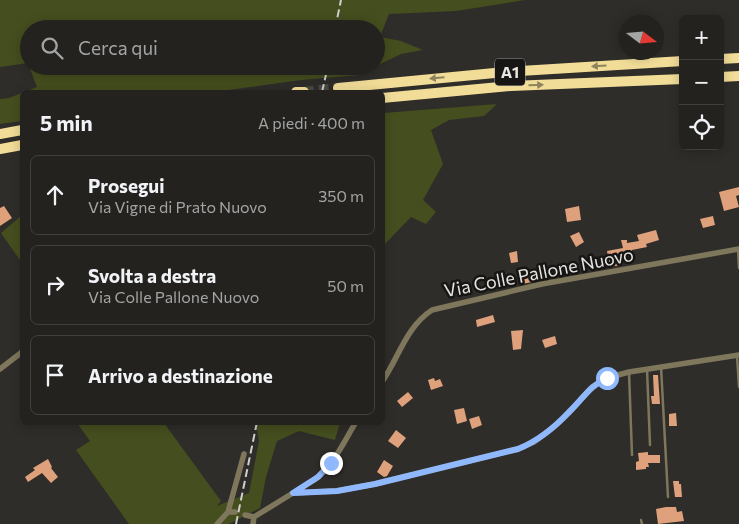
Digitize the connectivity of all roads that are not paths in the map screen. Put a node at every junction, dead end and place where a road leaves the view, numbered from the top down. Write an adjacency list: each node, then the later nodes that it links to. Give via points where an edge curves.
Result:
1 (739, 58): 2 (highway)
2 (724, 59)
3 (679, 61): 7 (highway, A1, one-way to 7, via 505,72)
4 (739, 76): 5 (highway)
5 (724, 77)
6 (679, 79): 8 (highway, A1, one-way to 6, via 511,86)
7 (338, 88)
8 (385, 98)
9 (20, 130): 10 (highway)
10 (0, 134)
11 (20, 145): 12 (highway)
12 (0, 149)
13 (738, 249): 14 (lane); 21 (street, Via Colle Pallone Nuovo, via 542,284 432,310 411,330)
14 (739, 268)
15 (20, 354): 18 (street)
16 (738, 356): 17 (street); 22 (lane)
17 (661, 367): 19 (street); 28 (lane)
18 (0, 369)
19 (647, 369): 20 (street); 24 (lane)
20 (629, 372): 26 (lane); 27 (street, via 596,384 555,426 534,442 518,449 375,484 337,491)
21 (385, 377)
22 (739, 387)
23 (354, 425): 27 (street, via 328,468)
24 (650, 445)
25 (244, 454): 31 (street, via 231,512)
26 (632, 455)
27 (293, 493): 30 (street)
28 (668, 497)
29 (245, 514): 30 (street)
30 (254, 517): 32 (street)
31 (217, 524)
32 (253, 524)

